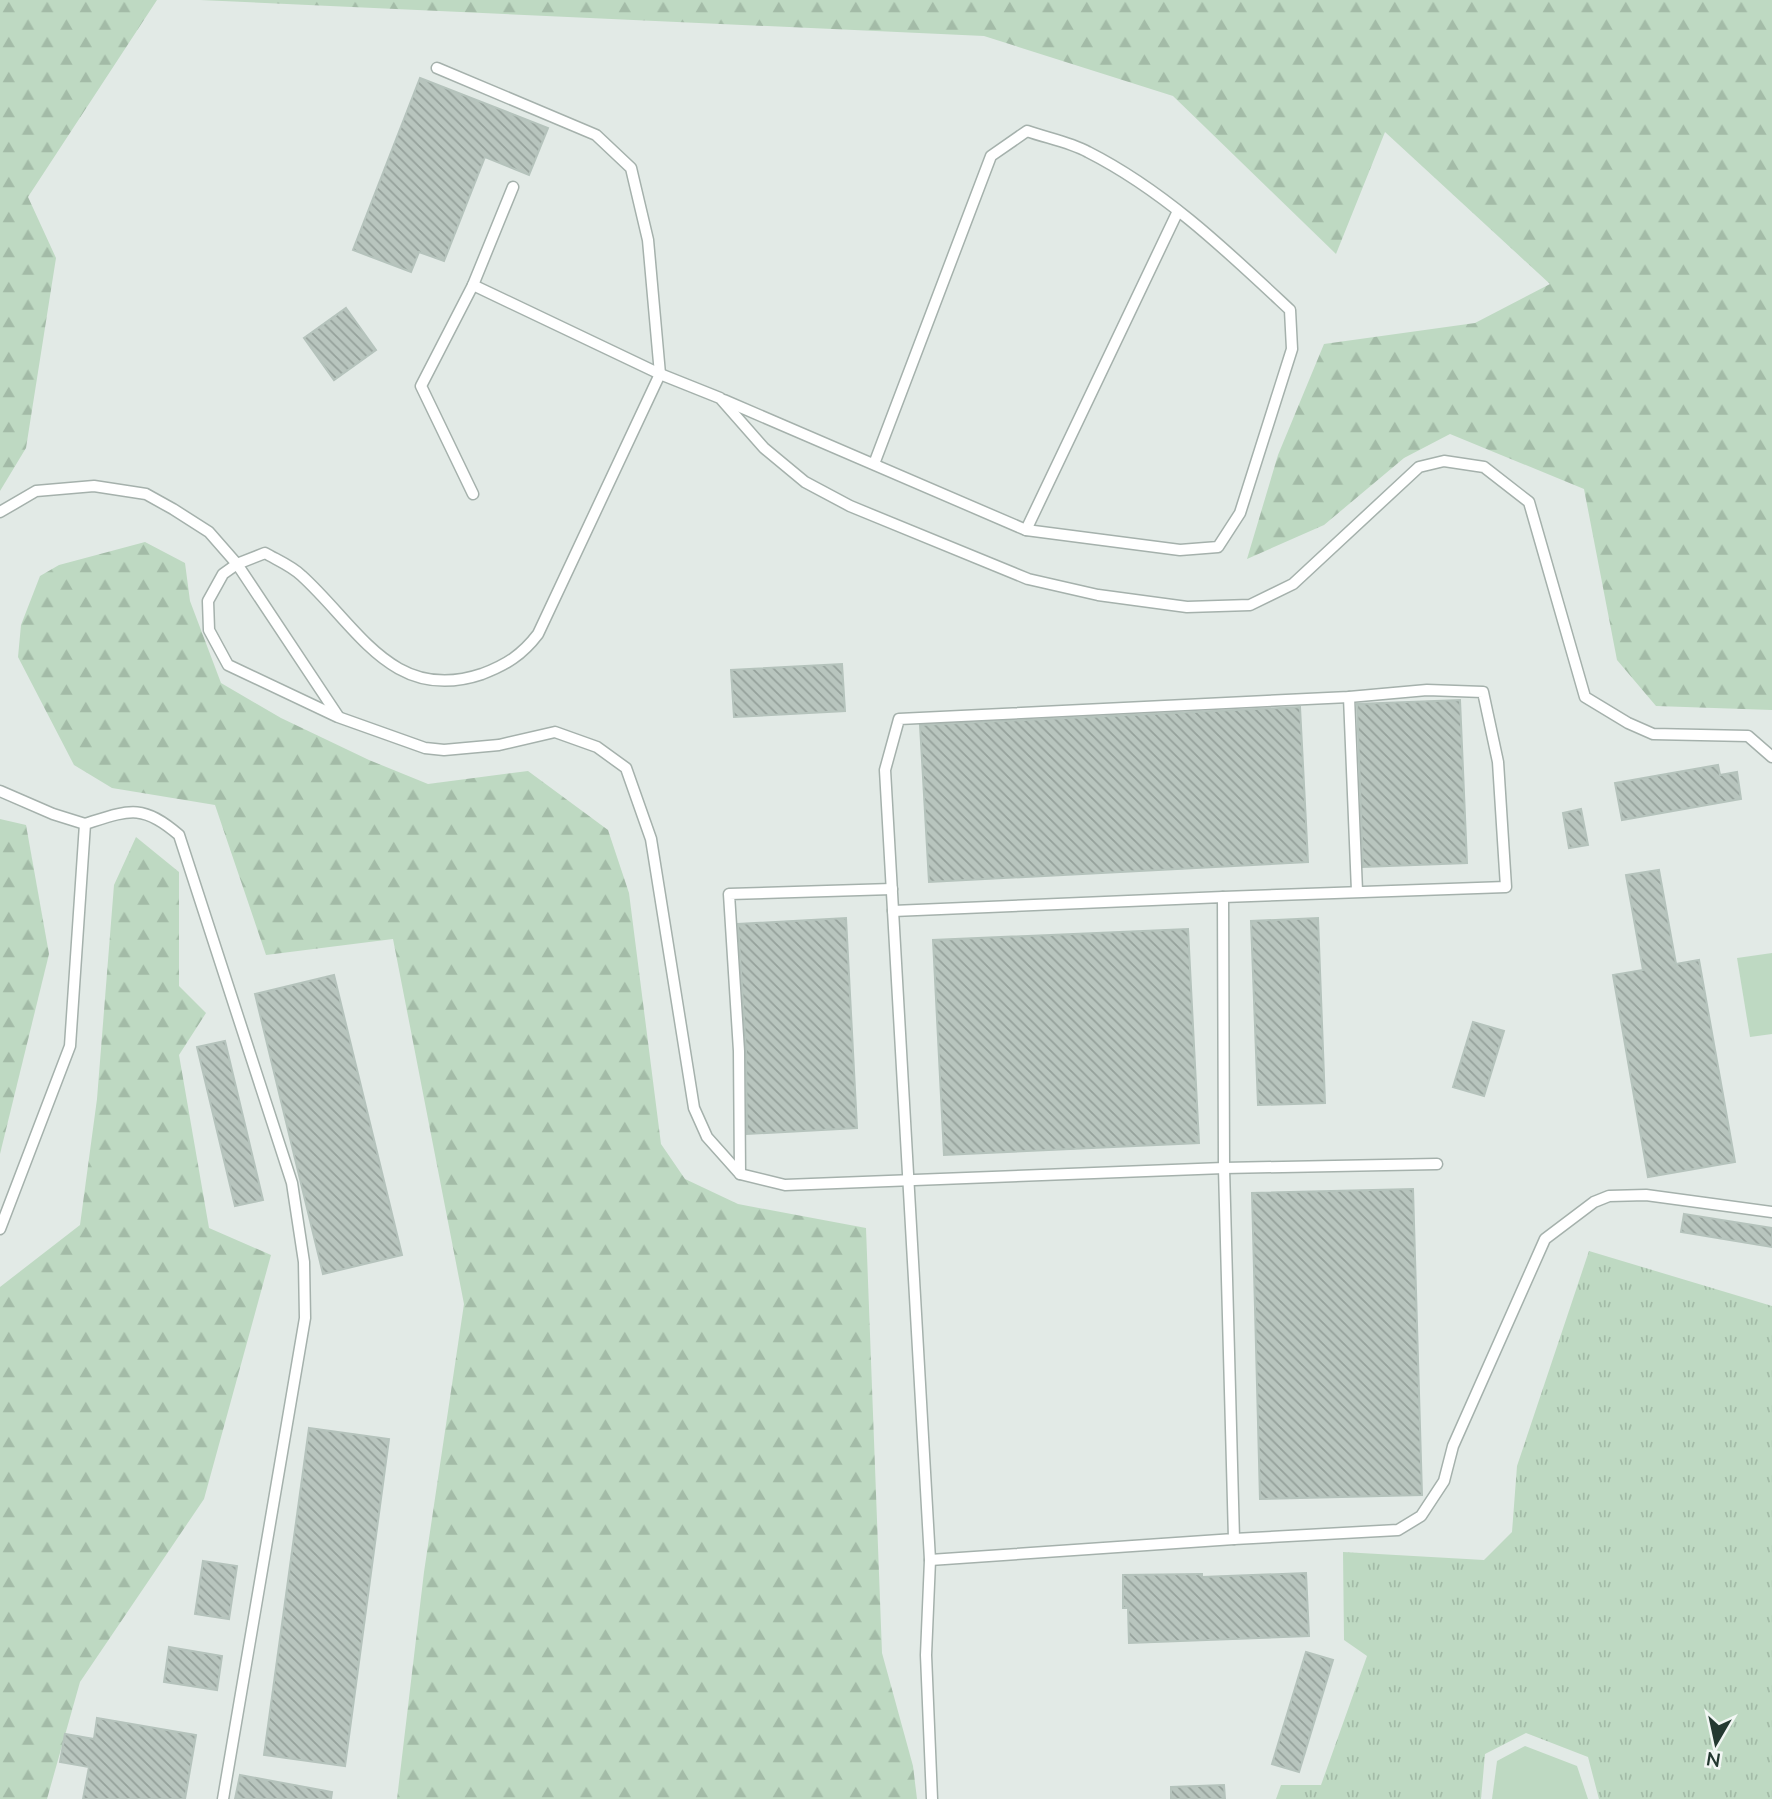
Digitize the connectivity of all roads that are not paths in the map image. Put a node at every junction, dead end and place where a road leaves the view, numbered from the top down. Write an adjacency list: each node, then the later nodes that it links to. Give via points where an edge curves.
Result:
1 (437, 68): 5 (lane, via 596,135 631,168 648,240)
2 (513, 187): 4 (lane)
3 (1178, 211): 7 (lane, via 1087,151 1027,131 991,156); 10 (lane); 10 (lane, via 1290,310 1292,349 1240,513 1218,547 1180,550)
4 (473, 285): 5 (lane); 8 (lane, via 421,386)
5 (660, 374): 6 (lane); 11 (lane, via 538,634 507,665 460,681 405,675 375,652 299,573 265,553)
6 (720, 398): 7 (lane); 14 (lane, via 764,448 805,482 850,506 1028,579 1097,595 1187,607 1250,605 1293,584 1419,467 1444,461 1484,467 1529,502 1585,697 1653,734 1748,736)
7 (874, 464): 10 (lane)
8 (473, 494)
9 (0, 512): 11 (lane, via 36,491 94,486 146,494 209,532)
10 (1026, 530)
11 (237, 564): 13 (lane); 13 (lane, via 223,574 208,601 209,631 224,659 228,665)
12 (1349, 697): 17 (lane, via 899,719 885,770); 18 (lane); 18 (lane, via 1427,690 1483,692 1498,762 1506,887)
13 (338, 717): 23 (lane, via 425,748 444,750 499,745 555,732 597,747 626,768 651,839 694,1108 707,1137)
14 (1772, 757)
15 (0, 791): 16 (lane)
16 (85, 824): 26 (lane, via 70,1046); 29 (lane, via 129,810 159,817 179,835 292,1183 304,1262 306,1318)
17 (892, 889): 20 (lane); 23 (lane, via 729,894 739,1051)
18 (1357, 891): 19 (lane)
19 (1223, 897): 20 (lane); 22 (lane)
20 (893, 911): 24 (lane)
21 (1437, 1164): 22 (lane)
22 (1224, 1168): 24 (lane); 27 (lane)
23 (740, 1174): 24 (lane, via 785,1185)
24 (908, 1179): 28 (lane)
25 (1772, 1212): 27 (lane, via 1646,1195 1609,1196 1594,1202 1545,1239 1453,1446 1444,1481 1422,1516 1398,1530)
26 (0, 1229)
27 (1234, 1539): 28 (lane)
28 (930, 1560): 30 (lane, via 926,1655)
29 (223, 1799)
30 (932, 1799)

